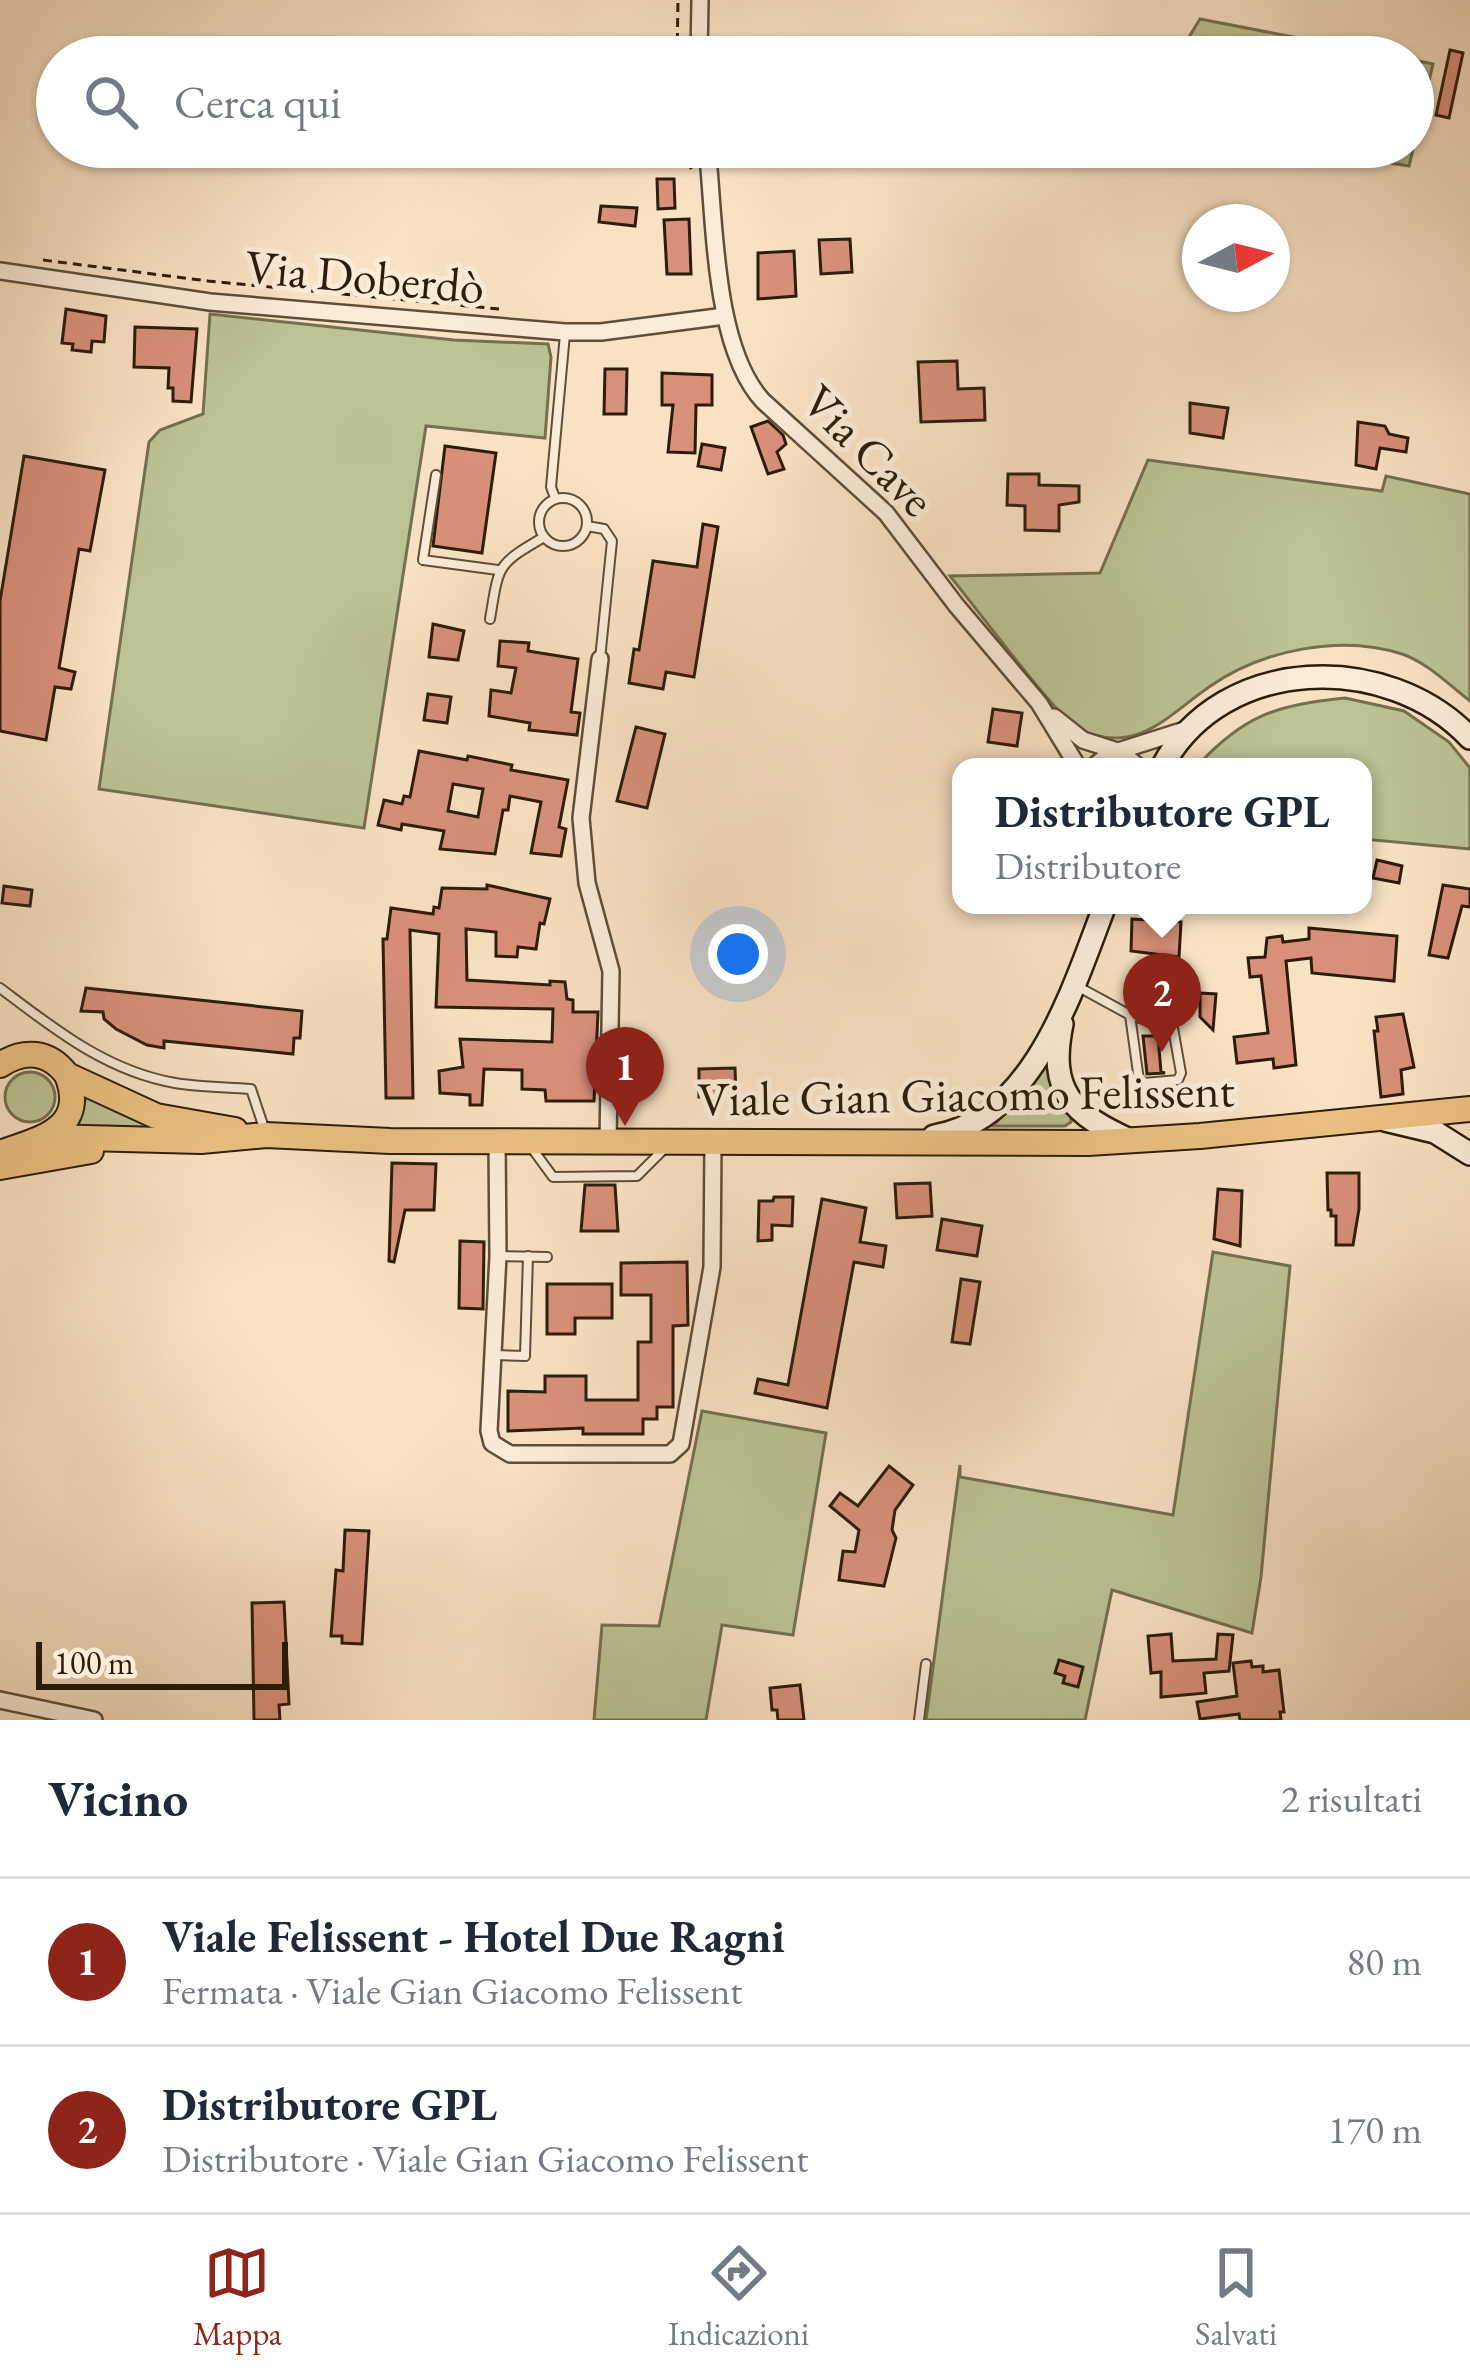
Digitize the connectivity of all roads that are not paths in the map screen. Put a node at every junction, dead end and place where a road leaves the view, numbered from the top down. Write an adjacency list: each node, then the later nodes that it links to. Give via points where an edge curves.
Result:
1 (700, 0): 2 (street)
2 (699, 36)
3 (709, 168): 5 (street, Via Cave)
4 (0, 271): 6 (street, Via Doberdò, via 210,302)
5 (725, 316): 6 (street, Via Doberdò); 14 (street, Via Cave, via 752,390 886,513)
6 (565, 332): 8 (lane)
7 (436, 476): 11 (lane, via 423,560)
8 (554, 499): 9 (lane, via 579,503); 10 (lane, via 539,515)
9 (587, 526): 10 (lane, via 572,545); 13 (lane, via 604,529 612,541)
10 (544, 537): 11 (lane)
11 (498, 570): 12 (lane)
12 (490, 619)
13 (600, 659): 38 (street, via 580,818 586,883 611,971)
14 (1039, 703): 17 (street, via 1083,740); 18 (street, Via Cave)
15 (1194, 727): 16 (main road, via 1277,682 1349,677 1430,704); 17 (street); 21 (main road)
16 (1470, 739)
17 (1120, 752): 19 (street); 20 (street)
18 (1073, 758)
19 (1102, 758)
20 (1128, 758)
21 (1169, 758)
22 (1101, 914): 24 (main road)
23 (0, 988): 33 (lane, via 114,1064 177,1083 251,1089)
24 (1070, 993): 25 (lane); 41 (main road, via 1021,1083 992,1112 951,1133); 42 (main road, via 1056,1062 1062,1085 1091,1121)
25 (1130, 1015): 25 (lane, via 1139,1080 1178,1080 1173,1028)
26 (0, 1040): 27 (main road, Viale Gian Giacomo Felissent)
27 (39, 1054): 28 (main road); 29 (main road, Viale Gian Giacomo Felissent)
28 (0, 1065)
29 (67, 1076): 33 (main road, Viale Gian Giacomo Felissent, via 156,1116); 34 (main road, via 70,1110)
30 (1470, 1109): 31 (main road, Viale Gian Giacomo Felissent)
31 (1379, 1119): 42 (main road, Viale Gian Giacomo Felissent); 44 (main road, via 1435,1132)
32 (0, 1129): 34 (main road, Viale Gian Giacomo Felissent)
33 (266, 1135): 35 (main road, Viale Gian Giacomo Felissent); 36 (main road, Viale Gian Giacomo Felissent)
34 (42, 1138): 35 (main road, Viale Gian Giacomo Felissent); 43 (main road, Viale Gian Giacomo Felissent)
35 (201, 1141): 45 (main road)
36 (497, 1141): 37 (main road, Viale Gian Giacomo Felissent); 46 (street)
37 (527, 1141): 38 (main road, Viale Gian Giacomo Felissent); 39 (lane, via 553,1177 638,1176)
38 (608, 1141): 39 (main road, Viale Gian Giacomo Felissent)
39 (671, 1141): 40 (main road, Viale Gian Giacomo Felissent)
40 (712, 1141): 41 (main road, Viale Gian Giacomo Felissent); 49 (street, via 709,1293 675,1451 500,1450 489,1431)
41 (898, 1142): 42 (main road, Viale Gian Giacomo Felissent)
42 (1134, 1142)
43 (0, 1153)
44 (1470, 1154)
45 (0, 1167)
46 (498, 1256): 47 (lane); 49 (street)
47 (528, 1256): 48 (lane); 49 (lane, via 525,1356)
48 (547, 1257)
49 (493, 1354)
50 (926, 1664): 53 (lane)
51 (0, 1700): 52 (street)
52 (94, 1720)
53 (919, 1720)

